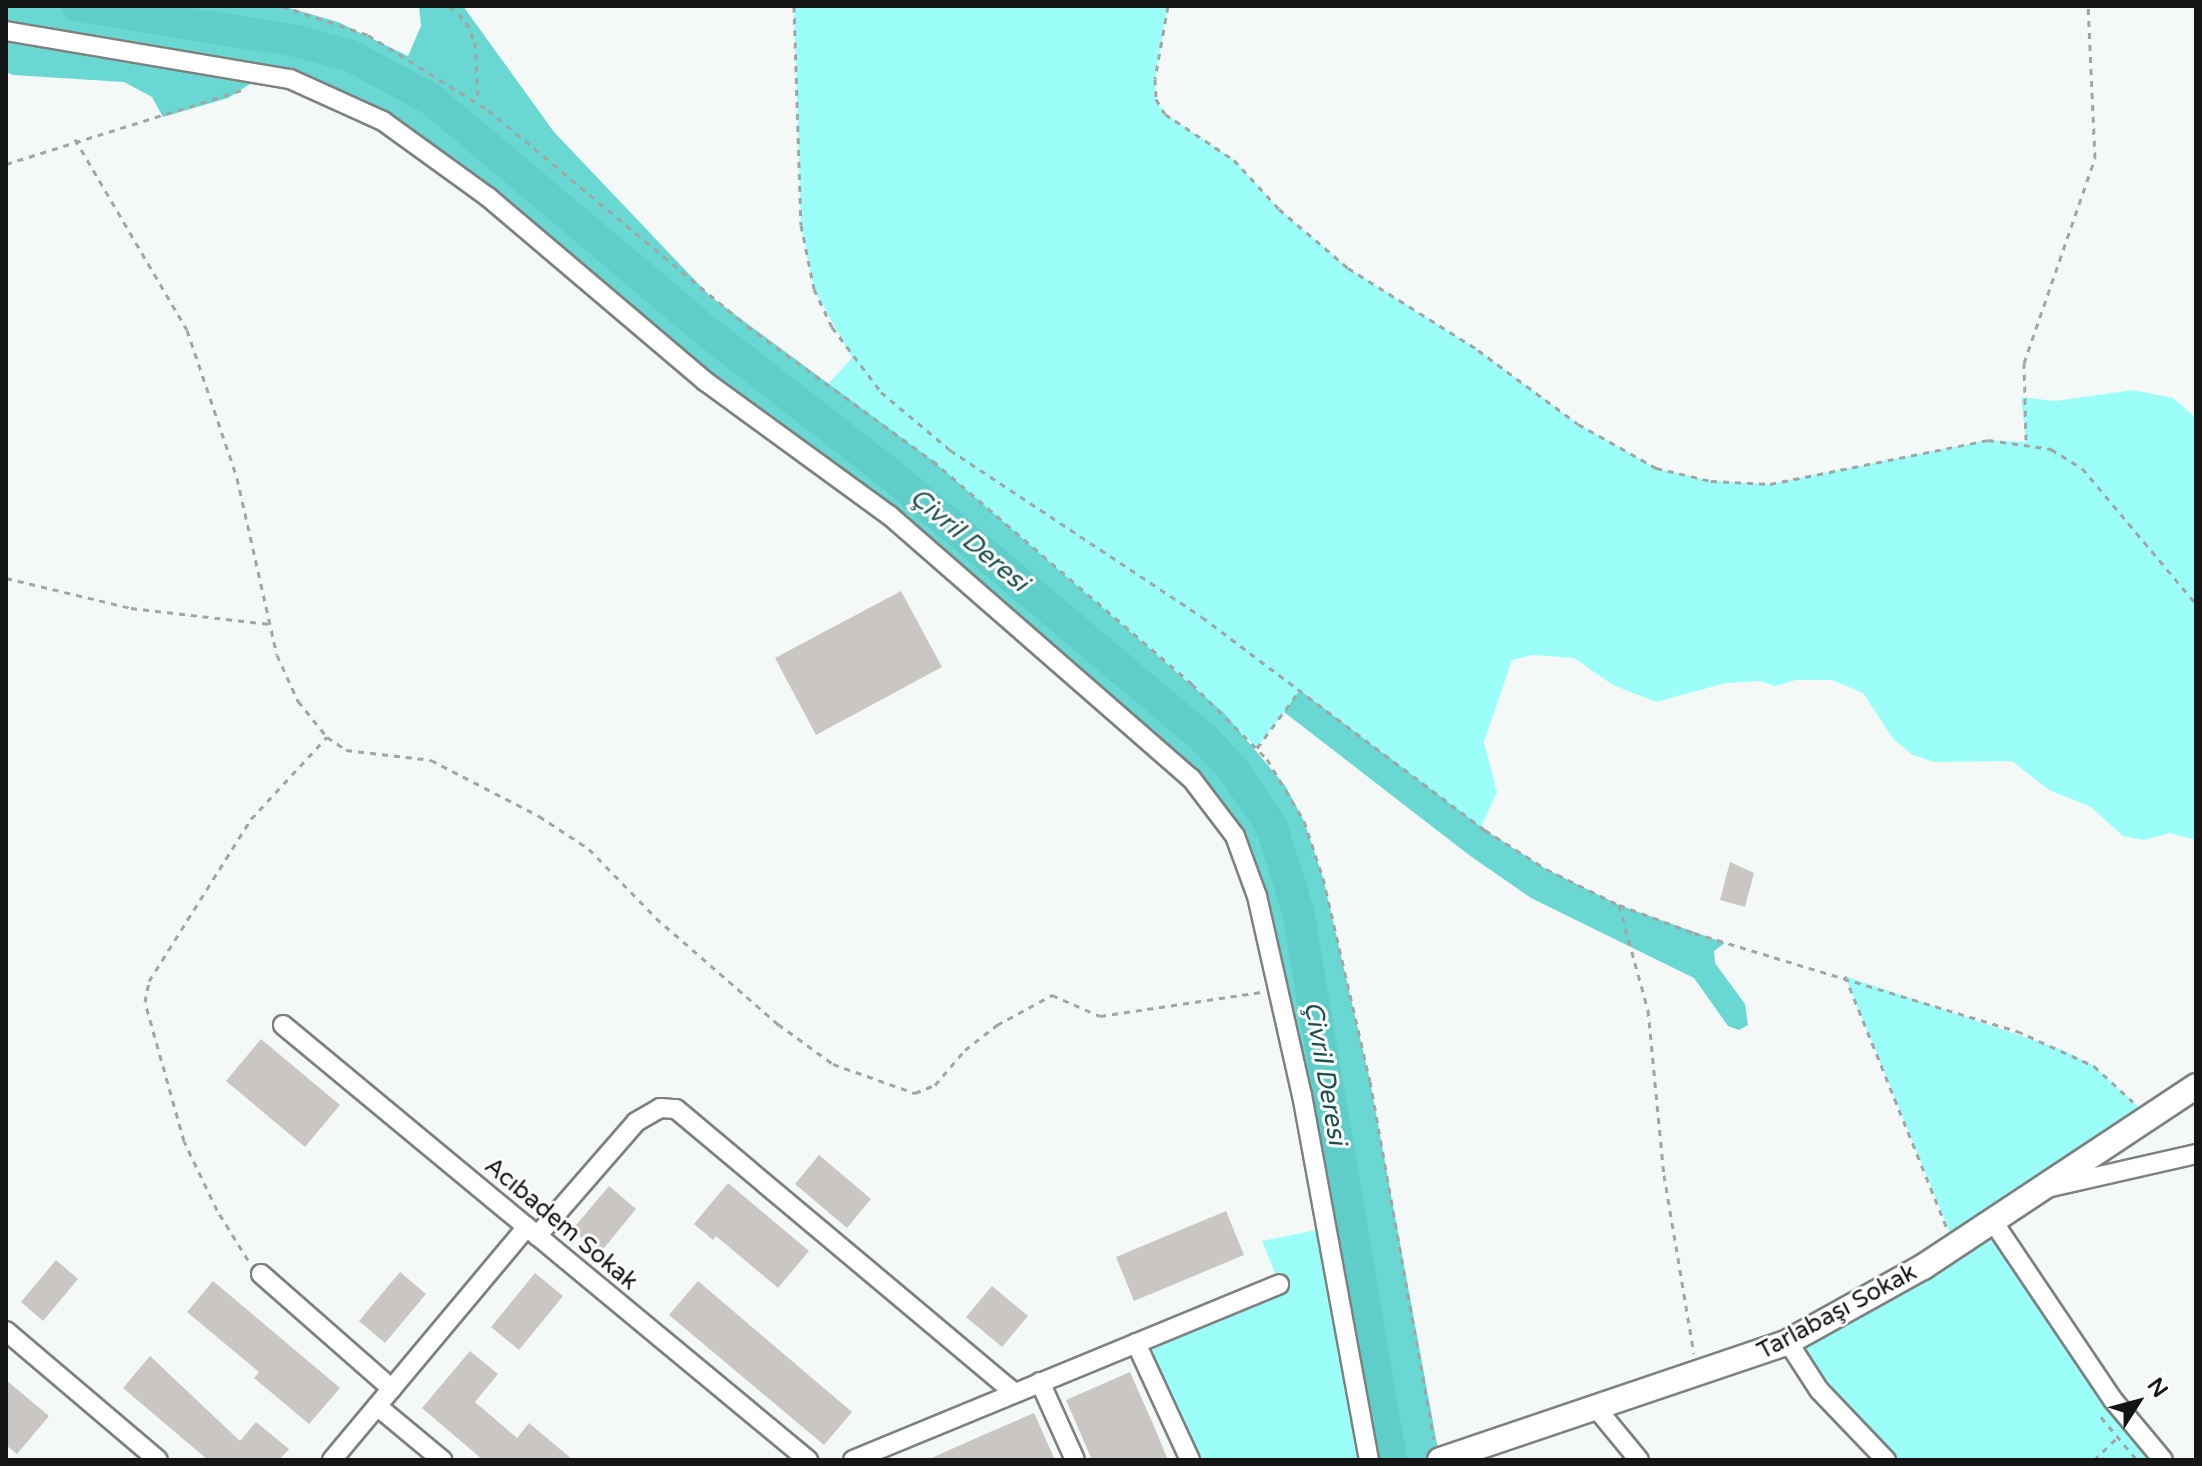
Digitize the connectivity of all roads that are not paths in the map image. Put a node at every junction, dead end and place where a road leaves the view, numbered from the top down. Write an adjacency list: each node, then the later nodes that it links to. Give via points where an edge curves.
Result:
1 (6, 31): 25 (street, via 258,71 338,97 447,165 705,381 889,515 1147,736 1213,802 1241,848 1278,989)
2 (283, 1025): 7 (street, Acıbadem Sokak)
3 (2196, 1086): 5 (street, Tarlabaşı Sokak)
4 (2196, 1154): 5 (street)
5 (2036, 1190): 6 (street, Tarlabaşı Sokak)
6 (1992, 1220): 11 (street, Tarlabaşı Sokak); 29 (street, via 2113,1400)
7 (532, 1232): 14 (street); 15 (street, via 636,1122 660,1108 676,1109); 21 (street, Acıbadem Sokak)
8 (261, 1274): 14 (street)
9 (1279, 1284): 12 (street)
10 (6, 1331): 18 (street)
11 (1788, 1342): 17 (street, Tarlabaşı Sokak); 28 (street, via 1819,1390)
12 (1136, 1343): 13 (street); 24 (street)
13 (1040, 1382): 15 (street); 23 (street)
14 (392, 1389): 16 (street)
15 (1014, 1393): 22 (street)
16 (377, 1406): 19 (street); 20 (street)
17 (1597, 1409): 26 (street, Tarlabaşı Sokak); 27 (street)
18 (158, 1460)
19 (332, 1460)
20 (442, 1460)
21 (808, 1460)
22 (853, 1460)
23 (1075, 1460)
24 (1190, 1460)
25 (1369, 1460)
26 (1440, 1460)
27 (1639, 1460)
28 (1886, 1460)
29 (2163, 1460)

